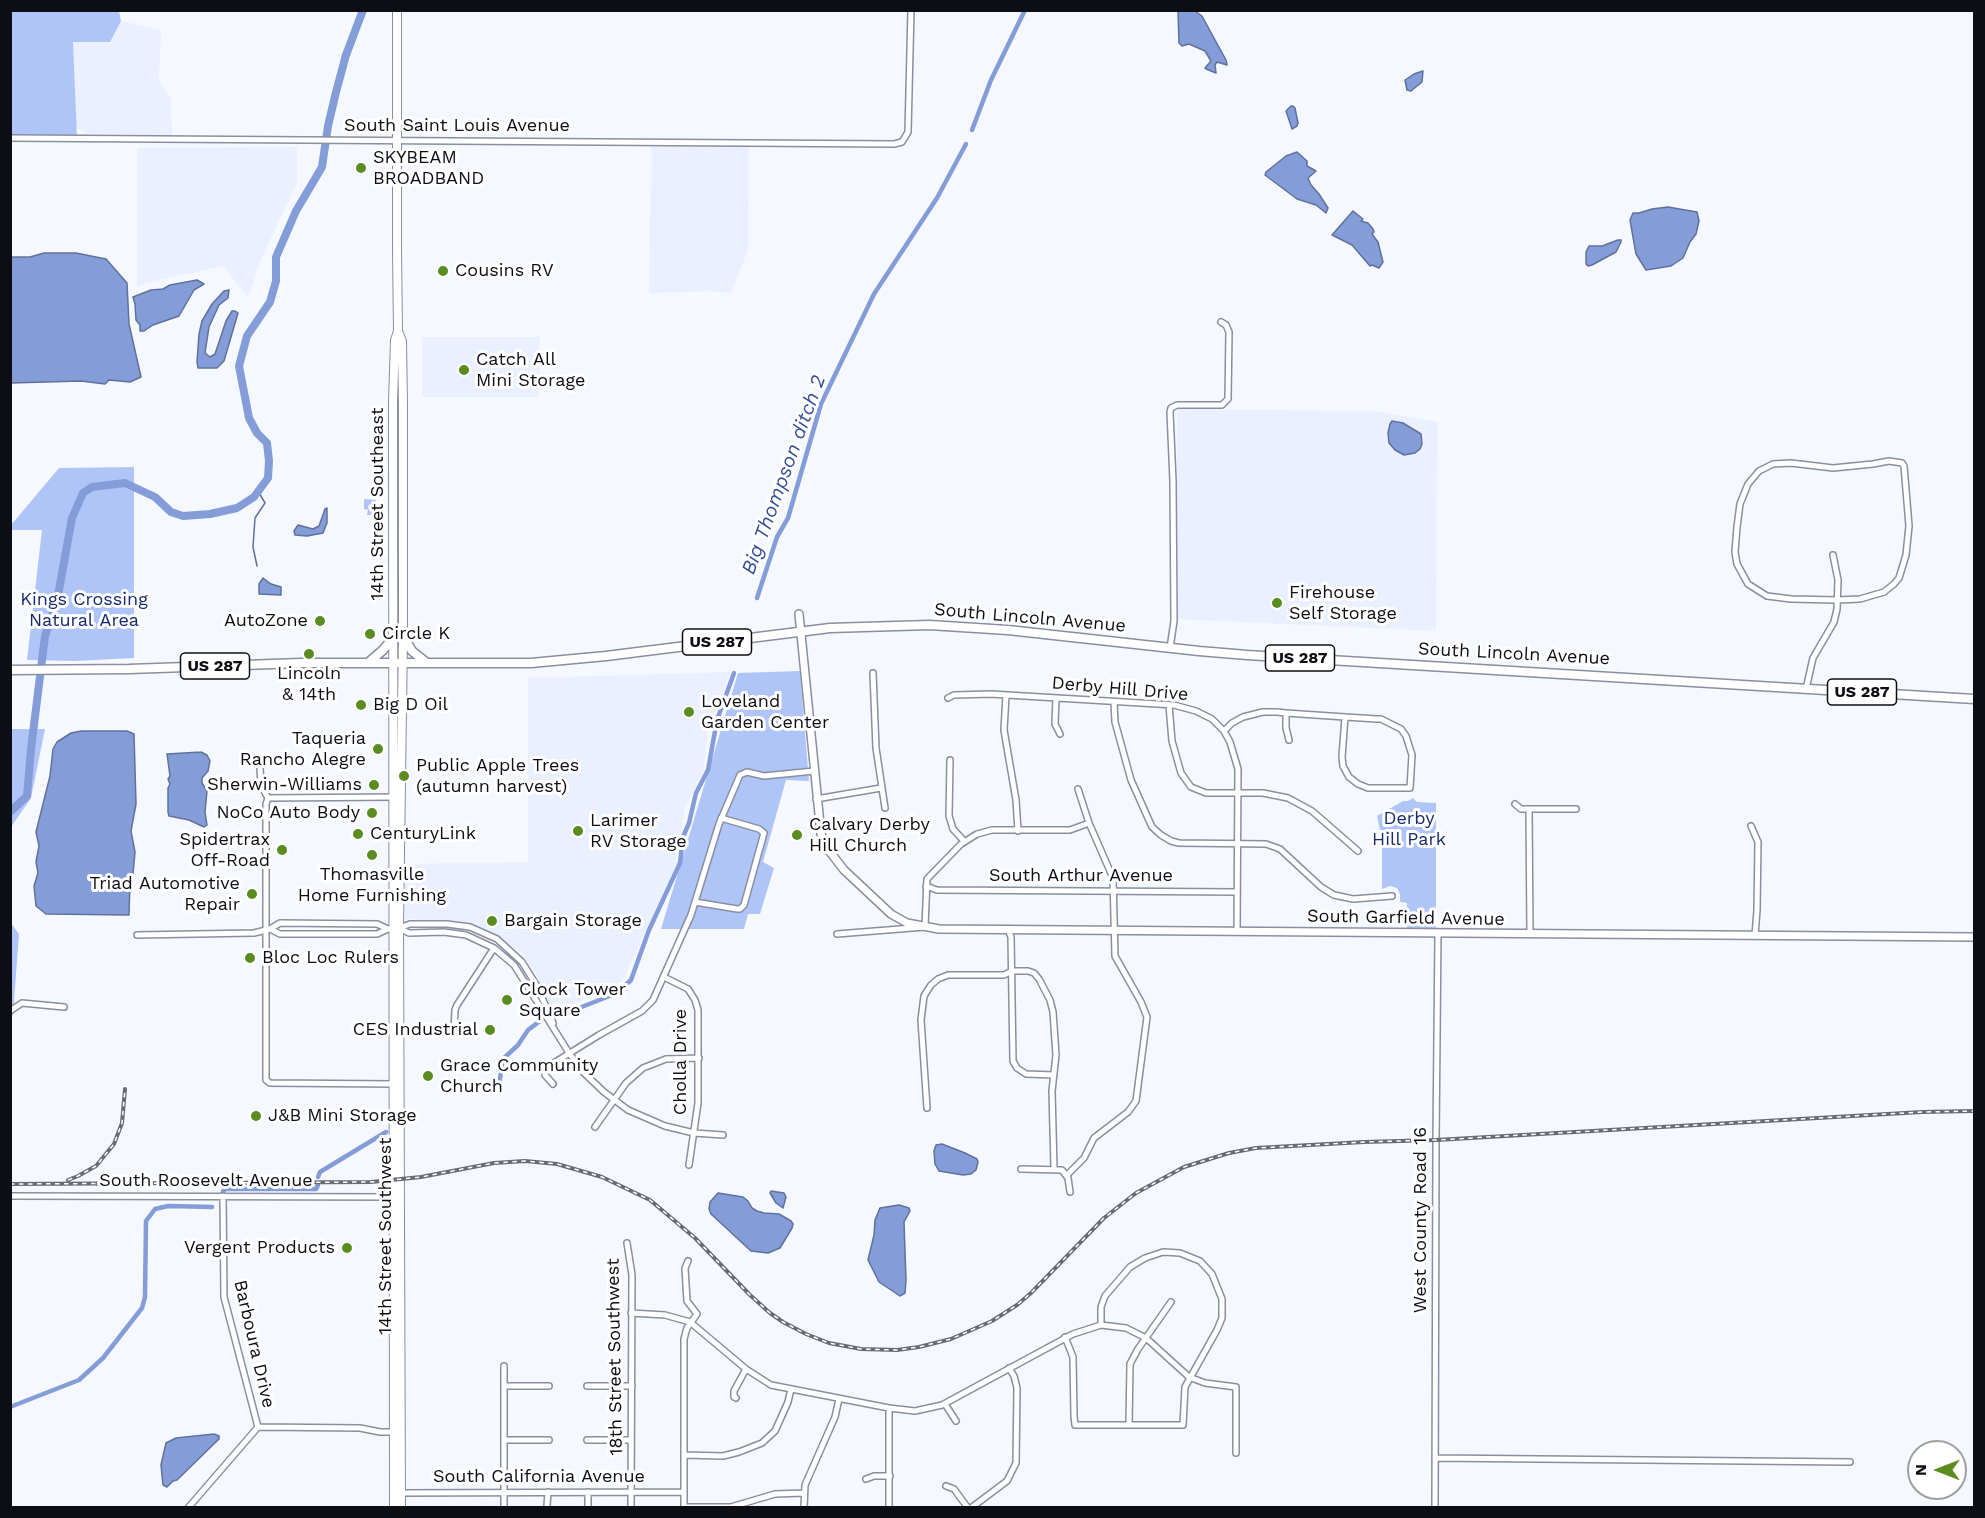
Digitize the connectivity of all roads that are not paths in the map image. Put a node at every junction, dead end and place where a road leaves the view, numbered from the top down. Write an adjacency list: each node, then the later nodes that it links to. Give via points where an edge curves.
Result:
1 (397, 10): 4 (main road, 14th Street Southeast)
2 (911, 10): 4 (street, South Saint Louis Avenue, via 908,132 902,142)
3 (10, 138): 4 (street, South Saint Louis Avenue)
4 (397, 140): 6 (main road, 14th Street Southeast)
5 (1221, 322): 17 (street, via 1229,332 1228,399 1219,405 1177,405 1170,412 1174,621)
6 (399, 331): 7 (main road, 14th Street Southeast, via 394,340); 8 (main road, 14th Street Southeast)
7 (394, 365): 8 (main road, via 398,368 398,396); 9 (main road, 14th Street Southeast)
8 (402, 400): 10 (main road, 14th Street Southeast)
9 (393, 402): 10 (main road, via 399,417); 16 (main road, 14th Street Southeast)
10 (403, 459): 15 (main road, 14th Street Southeast)
11 (1833, 555): 12 (street)
12 (1837, 600): 12 (street, via 1884,592 1899,578 1909,526 1902,463 1889,460 1833,468 1773,464 1748,484 1740,504 1736,544 1737,564 1748,584 1767,596); 23 (street, via 1834,622 1813,658)
13 (799, 614): 14 (street)
14 (800, 632): 17 (highway, South Lincoln Avenue / US 287, via 929,625); 20 (highway, South Lincoln Avenue / US 287, via 558,661); 37 (street)
15 (403, 636): 19 (main road, 14th Street Southeast); 20 (highway, via 412,651)
16 (393, 638): 18 (highway); 19 (main road, 14th Street Southeast)
17 (1170, 648): 23 (highway, South Lincoln Avenue / US 287)
18 (368, 663): 19 (highway, South Lincoln Avenue / US 287); 21 (highway, South Lincoln Avenue / US 287)
19 (398, 663): 20 (highway, South Lincoln Avenue / US 287); 41 (main road, 14th Street Southeast)
20 (427, 663)
21 (10, 670)
22 (873, 672): 38 (street)
23 (1806, 689): 27 (highway, South Lincoln Avenue / US 287)
24 (1006, 695): 25 (street, Derby Hill Drive); 26 (street, Derby Hill Drive); 51 (street, via 1004,730)
25 (948, 698)
26 (1056, 698): 28 (street, Derby Hill Drive); 33 (street, via 1055,724)
27 (1974, 699)
28 (1114, 702): 29 (street, Derby Hill Drive); 53 (street, via 1115,722 1129,772 1152,827 1166,839 1179,843)
29 (1169, 705): 32 (street, Derby Hill Drive, via 1201,713); 40 (street, via 1172,741 1185,780 1201,792)
30 (1286, 713): 31 (street); 32 (street, via 1267,711 1249,715); 34 (street)
31 (1345, 717): 31 (street, via 1342,757 1349,777 1368,788 1410,788 1412,755 1404,731 1381,719)
32 (1224, 731): 40 (street, Derby Hill Drive, via 1237,760)
33 (1060, 734)
34 (1289, 740)
35 (950, 760): 52 (street, via 949,816 953,829)
36 (260, 768): 42 (street, via 261,785)
37 (814, 771): 43 (street); 48 (street, via 764,776 742,773)
38 (881, 788): 43 (street); 45 (street)
39 (1078, 789): 49 (street)
40 (1238, 793): 53 (street, Derby Hill Drive); 54 (street, via 1277,795 1302,804)
41 (397, 797): 42 (street); 61 (main road, 14th Street Southeast)
42 (268, 798): 62 (street)
43 (816, 799): 60 (street, via 821,834 835,861 891,914)
44 (1515, 804): 46 (street)
45 (885, 808)
46 (1529, 809): 47 (street); 68 (street)
47 (1576, 809)
48 (722, 818): 59 (street); 59 (street, via 764,833 744,905 737,909)
49 (1089, 824): 51 (street, via 1070,830); 56 (street, via 1112,874)
50 (1751, 826): 70 (street, via 1758,842)
51 (1018, 831): 52 (street, via 987,831)
52 (964, 841): 55 (street, via 932,873)
53 (1238, 843): 57 (street, Derby Hill Drive); 58 (street, via 1280,849 1334,895 1353,899)
54 (1358, 851)
55 (926, 886): 56 (street, South Arthur Avenue, via 937,890); 60 (street)
56 (1114, 892): 57 (street, South Arthur Avenue); 64 (street)
57 (1237, 892): 65 (street, Derby Hill Drive)
58 (1392, 896)
59 (695, 902): 74 (street)
60 (925, 927): 63 (street, South Garfield Avenue); 67 (street, South Garfield Avenue)
61 (393, 928): 62 (street, via 377,924 280,923); 62 (street, via 376,934 280,934); 72 (street, via 409,933 466,935); 77 (street, via 410,924 456,925 497,939 528,969); 82 (main road, 14th Street Southwest)
62 (268, 929): 69 (street, via 254,933); 82 (street, via 268,1082)
63 (1008, 929): 64 (street, South Garfield Avenue); 73 (street)
64 (1114, 930): 65 (street, South Garfield Avenue); 92 (street, via 1115,956 1147,1017 1137,1095 1128,1112 1094,1137 1083,1158)
65 (1237, 930): 66 (street, South Garfield Avenue)
66 (1438, 933): 68 (street, South Garfield Avenue); 128 (street, West County Road 16)
67 (837, 934)
68 (1530, 934): 70 (street, South Garfield Avenue)
69 (137, 935)
70 (1755, 935): 71 (street, South Garfield Avenue)
71 (1974, 937)
72 (494, 948): 77 (street, via 518,970); 78 (street, via 457,1005)
73 (1012, 971): 81 (street, via 1034,973 1050,1000 1056,1055); 81 (street, via 1014,1064 1026,1074); 85 (street, via 1004,975 948,975 938,979 924,996 921,1020)
74 (664, 977): 79 (street, via 653,1000 642,1011); 80 (street, Cholla Drive, via 685,987 695,1000)
75 (64, 1007): 76 (street, via 22,1002)
76 (10, 1011)
77 (554, 1027): 79 (street)
78 (454, 1031)
79 (569, 1053): 83 (street, via 544,1072); 84 (street)
80 (699, 1058): 84 (street, via 666,1059 647,1066 630,1079); 87 (street, Cholla Drive)
81 (1054, 1076): 90 (street)
82 (397, 1084): 96 (main road, 14th Street Southwest)
83 (553, 1084)
84 (614, 1100): 86 (street); 87 (street, via 656,1123)
85 (927, 1108)
86 (595, 1127)
87 (694, 1133): 88 (street); 89 (street, Cholla Drive)
88 (723, 1135)
89 (689, 1165)
90 (1054, 1168): 91 (street); 92 (street)
91 (1021, 1169)
92 (1067, 1175): 93 (street)
93 (1070, 1192)
94 (10, 1196): 95 (street, South Roosevelt Avenue)
95 (223, 1196): 96 (street, South Roosevelt Avenue); 120 (street, Barboura Drive, via 224,1297)
96 (397, 1197): 121 (main road, 14th Street Southwest)
97 (627, 1243): 100 (street, 18th Street Southwest, via 632,1275)
98 (688, 1261): 101 (street, via 687,1301 698,1314)
99 (1171, 1302): 104 (street)
100 (631, 1313): 101 (street, via 666,1315); 112 (street, 18th Street Southwest)
101 (690, 1322): 107 (street); 127 (street, via 684,1339)
102 (1101, 1325): 103 (street); 104 (street, via 1126,1328); 108 (street, via 1105,1296 1135,1263 1168,1252 1185,1254 1200,1262 1216,1281 1222,1312 1217,1330)
103 (1065, 1337): 106 (street); 119 (street, via 1073,1357 1074,1424)
104 (1146, 1338): 108 (street); 119 (street, via 1130,1364)
105 (504, 1366): 109 (street)
106 (1009, 1368): 116 (street); 150 (street, via 1017,1388 1016,1463 1007,1481)
107 (746, 1369): 113 (street, via 771,1385); 114 (street, via 734,1391)
108 (1189, 1377): 119 (street, via 1183,1425); 126 (street, via 1236,1387)
109 (504, 1386): 110 (street); 122 (street)
110 (549, 1386)
111 (587, 1386): 112 (street)
112 (632, 1386): 125 (street, 18th Street Southwest)
113 (791, 1389): 115 (street); 127 (street, via 775,1431 762,1443 723,1456)
114 (736, 1398)
115 (839, 1399): 117 (street); 139 (street)
116 (945, 1404): 117 (street, via 915,1411); 118 (street)
117 (889, 1408): 130 (street)
118 (956, 1421)
119 (1129, 1425)
120 (258, 1427): 121 (street); 142 (street)
121 (397, 1432): 138 (main road, 14th Street Southwest)
122 (504, 1440): 123 (street); 133 (street)
123 (549, 1440)
124 (587, 1440): 125 (street)
125 (631, 1440): 136 (street, 18th Street Southwest)
126 (1236, 1453)
127 (684, 1455): 137 (street)
128 (1435, 1458): 129 (street); 151 (street, West County Road 16)
129 (1850, 1462)
130 (890, 1476): 131 (street); 149 (street)
131 (866, 1479)
132 (946, 1486): 150 (street, via 954,1489)
133 (504, 1492): 134 (street, South California Avenue); 138 (street, South California Avenue); 145 (street)
134 (548, 1492): 135 (street, South California Avenue); 140 (street)
135 (588, 1492): 136 (street, South California Avenue); 146 (street)
136 (631, 1492): 137 (street, South California Avenue); 147 (street, 18th Street Southwest)
137 (684, 1492): 141 (street)
138 (397, 1493): 143 (main road, 14th Street Southwest); 144 (main road, 14th Street Southwest)
139 (804, 1493): 141 (street, via 775,1494 731,1507); 148 (street)
140 (548, 1506)
141 (684, 1507)
142 (188, 1508)
143 (394, 1508)
144 (401, 1508)
145 (504, 1508)
146 (588, 1508)
147 (631, 1508)
148 (804, 1508)
149 (889, 1508)
150 (969, 1508)
151 (1435, 1508)

